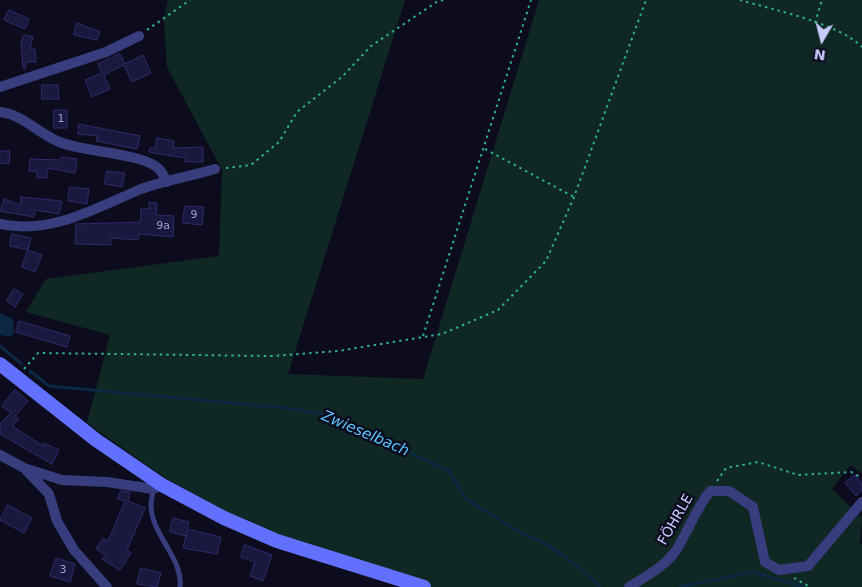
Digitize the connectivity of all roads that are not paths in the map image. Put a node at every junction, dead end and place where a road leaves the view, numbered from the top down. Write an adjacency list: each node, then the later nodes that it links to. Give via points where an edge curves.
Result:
1 (139, 36): 2 (street, via 106,52)
2 (0, 87)
3 (0, 112): 5 (street, via 11,113 55,141 147,161 159,169)
4 (215, 169): 5 (street)
5 (167, 182): 6 (street, via 85,215 19,228)
6 (0, 224)
7 (0, 364): 11 (street)
8 (0, 456): 9 (street)
9 (24, 468): 10 (street); 12 (street)
10 (62, 480): 11 (street); 12 (street)
11 (158, 487): 15 (lane, via 151,506 176,564); 16 (street, via 277,540)
12 (49, 494): 14 (street, via 58,521 74,550)
13 (862, 502): 17 (street, FÖHRLE, via 808,566 779,570 765,562 753,507 729,490 710,491 698,506 676,550 660,568)
14 (107, 587)
15 (180, 587)
16 (424, 587)
17 (629, 587)

